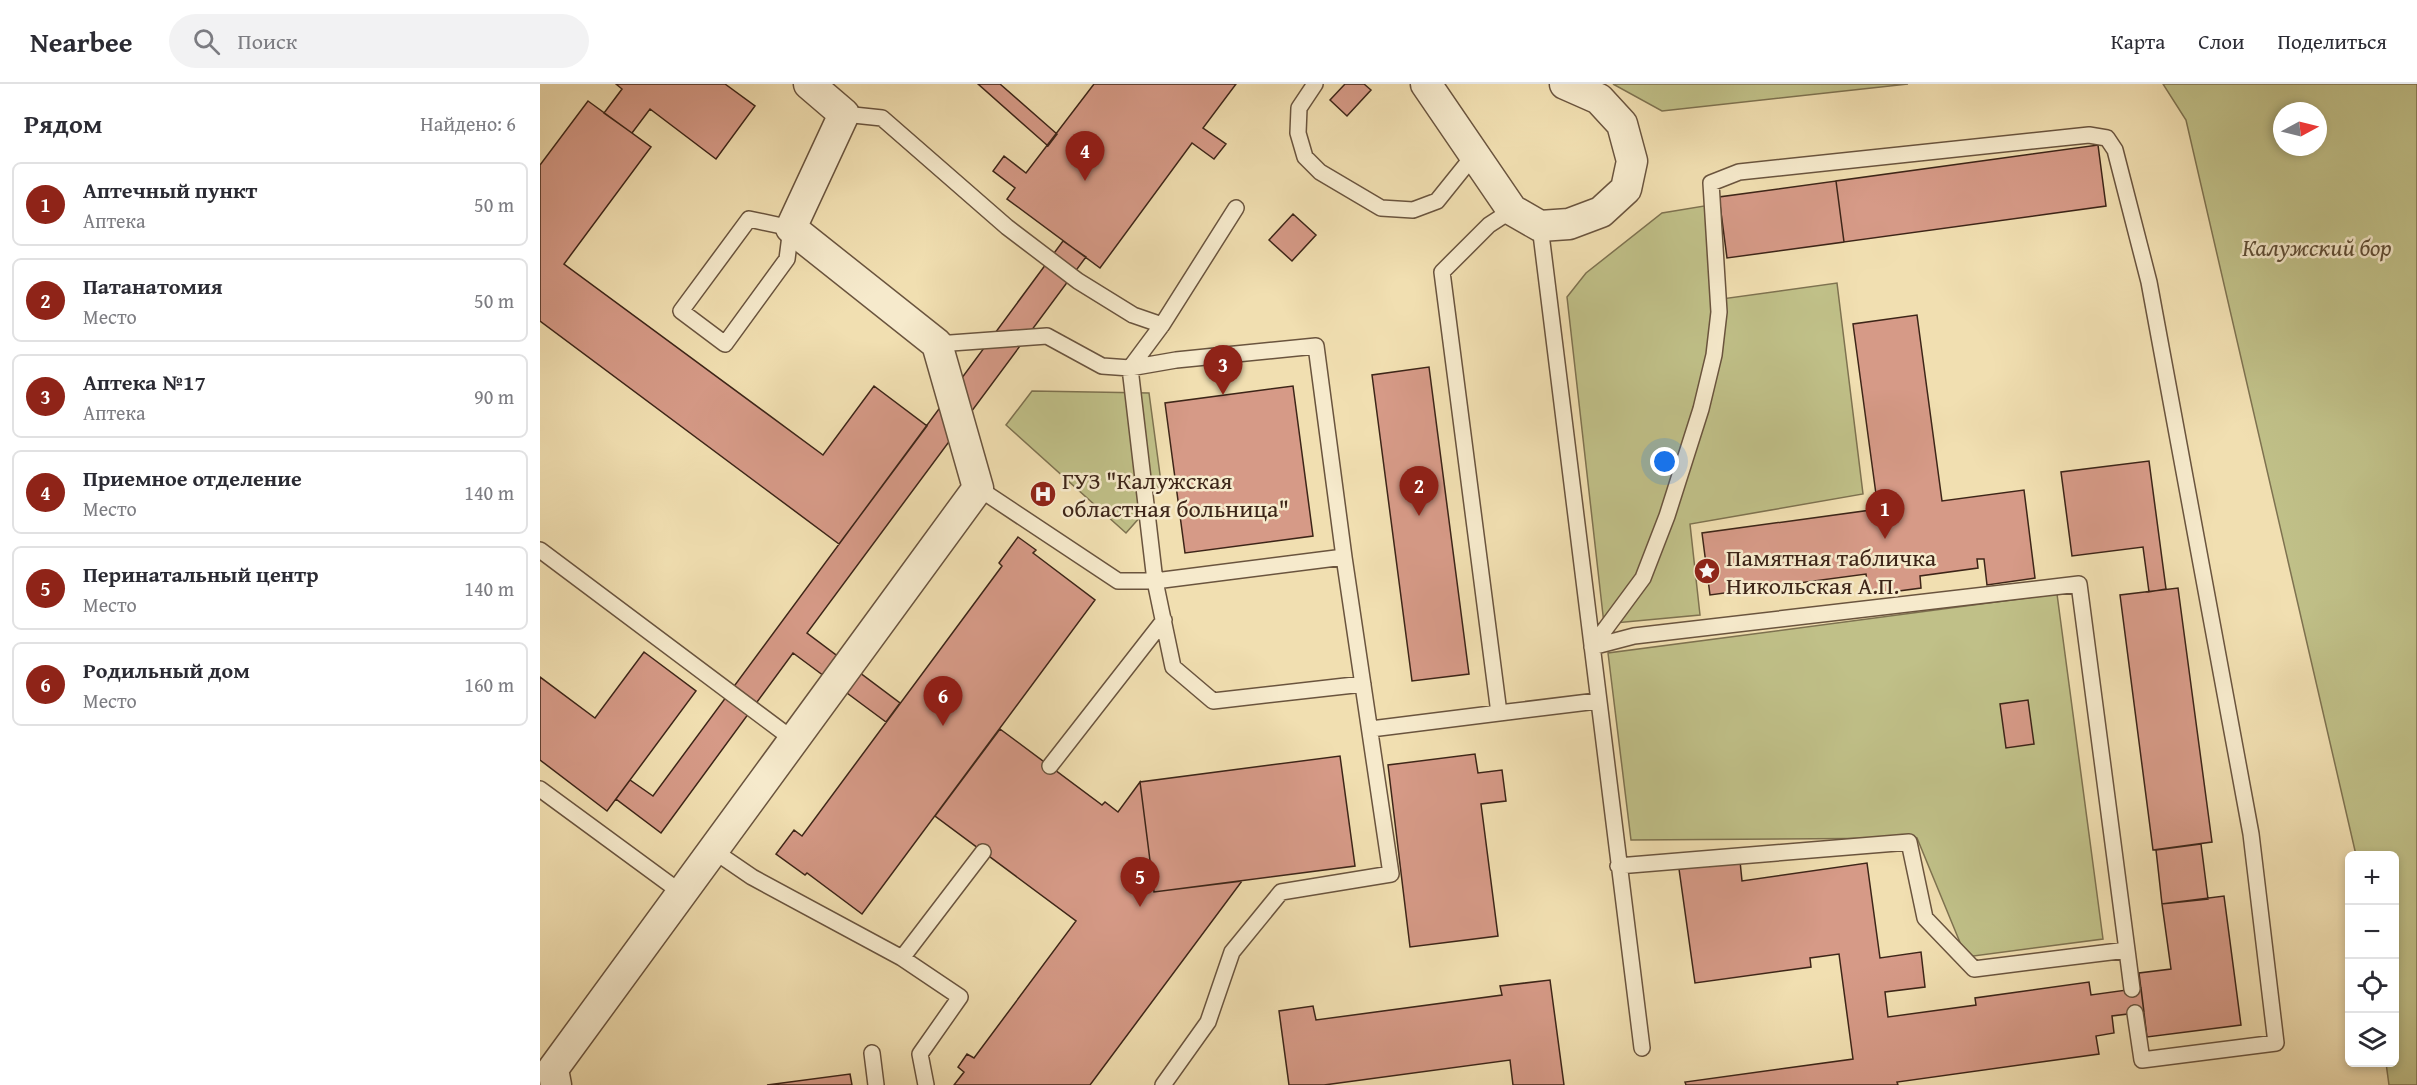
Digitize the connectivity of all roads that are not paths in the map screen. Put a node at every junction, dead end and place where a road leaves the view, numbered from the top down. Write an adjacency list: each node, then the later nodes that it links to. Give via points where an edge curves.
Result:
1 (809, 84): 5 (street)
2 (1315, 84): 6 (lane, via 1299,108 1298,133 1305,157 1320,172 1382,208 1413,210 1437,201)
3 (1426, 84): 6 (street)
4 (1564, 84): 9 (street, via 1599,99 1622,124 1632,161 1626,189 1601,212 1569,224)
5 (844, 114): 10 (street); 11 (lane, via 882,118 1007,227 1078,281 1133,315)
6 (1474, 155): 8 (street)
7 (1236, 208): 11 (lane)
8 (1512, 210): 9 (street); 22 (lane, via 1489,225 1442,272)
9 (1540, 226): 19 (lane)
10 (791, 228): 10 (lane, via 787,259 725,344 681,311 749,219); 12 (street)
11 (1162, 325): 13 (lane)
12 (937, 344): 13 (lane, via 1047,336 1102,366); 14 (street)
13 (1130, 368): 16 (lane, via 1316,346); 17 (lane)
14 (978, 488): 17 (lane, via 1118,581); 24 (street)
15 (540, 550): 24 (lane)
16 (1344, 557): 17 (lane); 20 (lane)
17 (1155, 581): 18 (lane)
18 (1164, 620): 20 (lane, via 1173,667 1213,701); 25 (lane)
19 (1592, 647): 21 (lane); 31 (lane, via 1634,636 2079,584); 34 (lane, via 1643,578 1701,409 1719,312 1711,183 1739,172 1846,159 2089,135 2107,138 2115,150 2151,294 2251,834 2276,1043 2142,1060)
20 (1363, 684): 23 (lane)
21 (1597, 701): 22 (lane); 29 (lane)
22 (1499, 713): 23 (lane)
23 (1371, 729): 40 (lane, via 1391,874 1281,892 1232,952 1208,1022)
24 (795, 741): 27 (street)
25 (1050, 766)
26 (540, 789): 30 (lane)
27 (714, 851): 30 (street); 32 (lane, via 752,877)
28 (983, 852): 32 (lane)
29 (1618, 866): 31 (lane, via 1909,842 1926,918 1974,969); 35 (lane)
30 (683, 894): 37 (street, via 554,1070)
31 (2127, 950): 33 (lane)
32 (902, 958): 39 (lane, via 960,997 920,1054)
33 (2132, 989)
34 (2135, 1013)
35 (1642, 1048)
36 (872, 1053): 38 (lane)
37 (556, 1085)
38 (876, 1085)
39 (926, 1085)
40 (1163, 1085)

